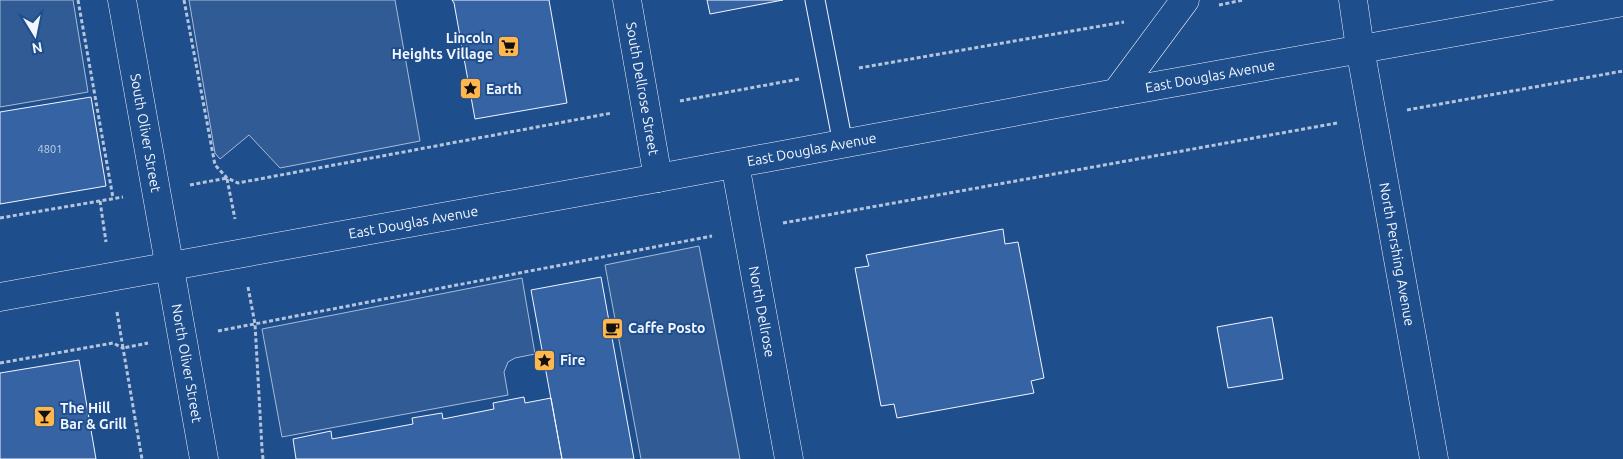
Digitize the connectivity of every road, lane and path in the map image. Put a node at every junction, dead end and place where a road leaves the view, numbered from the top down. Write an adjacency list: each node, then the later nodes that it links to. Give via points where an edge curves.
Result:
1 (78, 0): 21 (path)
2 (122, 0): 20 (main road, South Oliver Street)
3 (184, 0): 18 (path, via 215,165)
4 (627, 0): 14 (main road, South Dellrose Street)
5 (815, 0): 12 (lane)
6 (1243, 0): 9 (path)
7 (1353, 0): 10 (main road, North Pershing Avenue)
8 (1603, 3): 10 (main road, East Douglas Avenue)
9 (1180, 7): 12 (path); 13 (main road)
10 (1360, 48): 13 (main road, East Douglas Avenue); 15 (main road, North Pershing Avenue)
11 (1623, 71): 15 (path)
12 (829, 74): 14 (path); 16 (lane)
13 (1116, 93): 16 (main road, East Douglas Avenue)
14 (646, 107): 18 (path, via 238,182); 19 (main road, South Dellrose Street)
15 (1373, 117): 23 (path); 34 (main road, North Pershing Avenue)
16 (843, 144): 17 (main road, East Douglas Avenue)
17 (735, 164): 19 (main road, East Douglas Avenue); 23 (main road, North Dellrose)
18 (227, 178): 20 (path)
19 (658, 178): 24 (main road, East Douglas Avenue)
20 (157, 191): 21 (path); 24 (main road, South Oliver Street)
21 (113, 198): 22 (path)
22 (0, 218)
23 (747, 229): 26 (path); 33 (main road, North Dellrose)
24 (171, 266): 25 (main road, East Douglas Avenue); 27 (main road, North Oliver Street)
25 (0, 297)
26 (256, 324): 27 (path); 32 (path)
27 (182, 337): 28 (path); 31 (main road, North Oliver Street)
28 (123, 348): 29 (path, via 113,343); 30 (path)
29 (0, 363)
30 (142, 459)
31 (204, 459)
32 (264, 459)
33 (789, 459)
34 (1434, 459)

